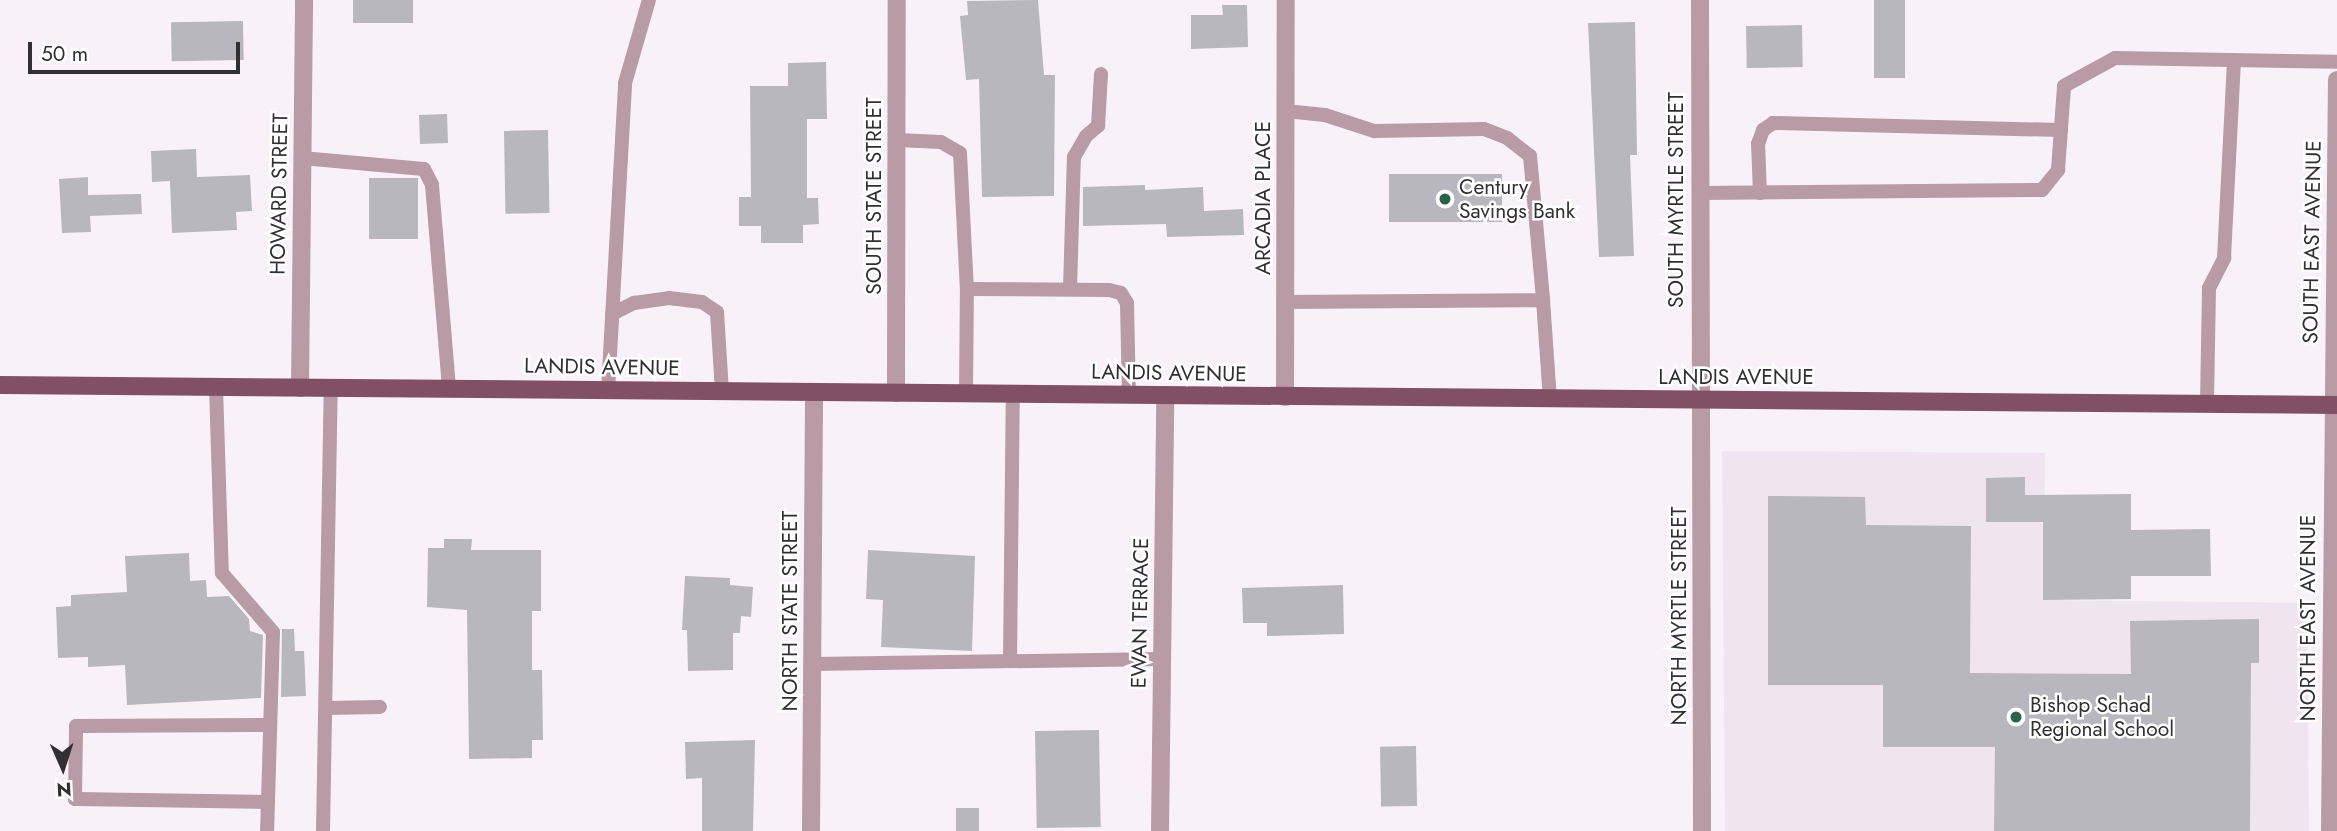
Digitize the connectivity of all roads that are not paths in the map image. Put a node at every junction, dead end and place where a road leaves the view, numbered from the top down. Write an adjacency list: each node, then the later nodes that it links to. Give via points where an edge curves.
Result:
1 (304, 0): 13 (street, HOWARD STREET)
2 (649, 0): 21 (lane, via 625,83)
3 (897, 0): 12 (street, SOUTH STATE STREET)
4 (1286, 0): 10 (street, ARCADIA PLACE)
5 (1700, 0): 14 (street, SOUTH MYRTLE STREET)
6 (2234, 61): 7 (lane); 11 (lane, via 2115,58 2064,86); 38 (lane, via 2224,258 2209,288)
7 (2337, 62)
8 (1101, 74): 18 (lane, via 1098,126 1074,157)
9 (2337, 80): 16 (street, SOUTH EAST AVENUE)
10 (1286, 111): 19 (lane, via 1325,114 1374,131 1484,129 1507,138 1530,156); 20 (street, ARCADIA PLACE)
11 (2061, 130): 15 (lane, via 2058,170 2042,190); 15 (lane, via 1773,123 1763,130 1758,144)
12 (897, 140): 17 (lane, via 941,142 960,153); 30 (street, SOUTH STATE STREET)
13 (302, 158): 24 (street, HOWARD STREET); 26 (lane, via 424,169 432,185)
14 (1700, 193): 15 (lane); 37 (street, SOUTH MYRTLE STREET)
15 (1760, 193)
16 (2336, 199): 39 (street, SOUTH EAST AVENUE)
17 (967, 289): 18 (lane); 31 (lane)
18 (1070, 289): 33 (lane, via 1109,290 1121,293 1127,303)
19 (1542, 300): 20 (lane); 36 (lane)
20 (1285, 302): 35 (street, ARCADIA PLACE)
21 (612, 314): 27 (lane); 28 (lane, via 634,303 669,298 702,302 717,312)
22 (0, 385): 23 (main road, LANDIS AVENUE)
23 (216, 387): 24 (main road, LANDIS AVENUE); 46 (lane, via 222,573 273,632)
24 (300, 388): 25 (main road, LANDIS AVENUE)
25 (331, 388): 26 (main road, LANDIS AVENUE); 45 (lane)
26 (449, 389): 27 (main road, LANDIS AVENUE)
27 (608, 390): 28 (main road, LANDIS AVENUE)
28 (722, 391): 29 (main road, LANDIS AVENUE)
29 (814, 392): 30 (main road, LANDIS AVENUE); 43 (street, NORTH STATE STREET)
30 (896, 393): 31 (main road, LANDIS AVENUE)
31 (966, 394): 32 (main road, LANDIS AVENUE)
32 (1013, 394): 33 (main road, LANDIS AVENUE); 42 (lane)
33 (1129, 395): 34 (main road, LANDIS AVENUE)
34 (1165, 396): 35 (main road, LANDIS AVENUE); 41 (street, EWAN TERRACE)
35 (1284, 397): 36 (main road, LANDIS AVENUE)
36 (1550, 399): 37 (main road, LANDIS AVENUE)
37 (1700, 400): 38 (main road, LANDIS AVENUE); 53 (street, NORTH MYRTLE STREET)
38 (2207, 403): 39 (main road, LANDIS AVENUE)
39 (2335, 405): 40 (street, NORTH EAST AVENUE)
40 (2334, 549): 47 (street, NORTH EAST AVENUE)
41 (1162, 659): 42 (lane); 52 (street, EWAN TERRACE)
42 (1010, 661): 43 (lane)
43 (812, 664): 51 (street, NORTH STATE STREET)
44 (380, 707): 45 (lane)
45 (326, 708): 50 (lane)
46 (270, 725): 48 (lane); 48 (lane, via 76,726 75,799)
47 (2334, 735): 54 (street, NORTH EAST AVENUE)
48 (268, 802): 49 (lane)
49 (267, 831)
50 (323, 831)
51 (811, 831)
52 (1160, 831)
53 (1702, 831)
54 (2330, 831)

